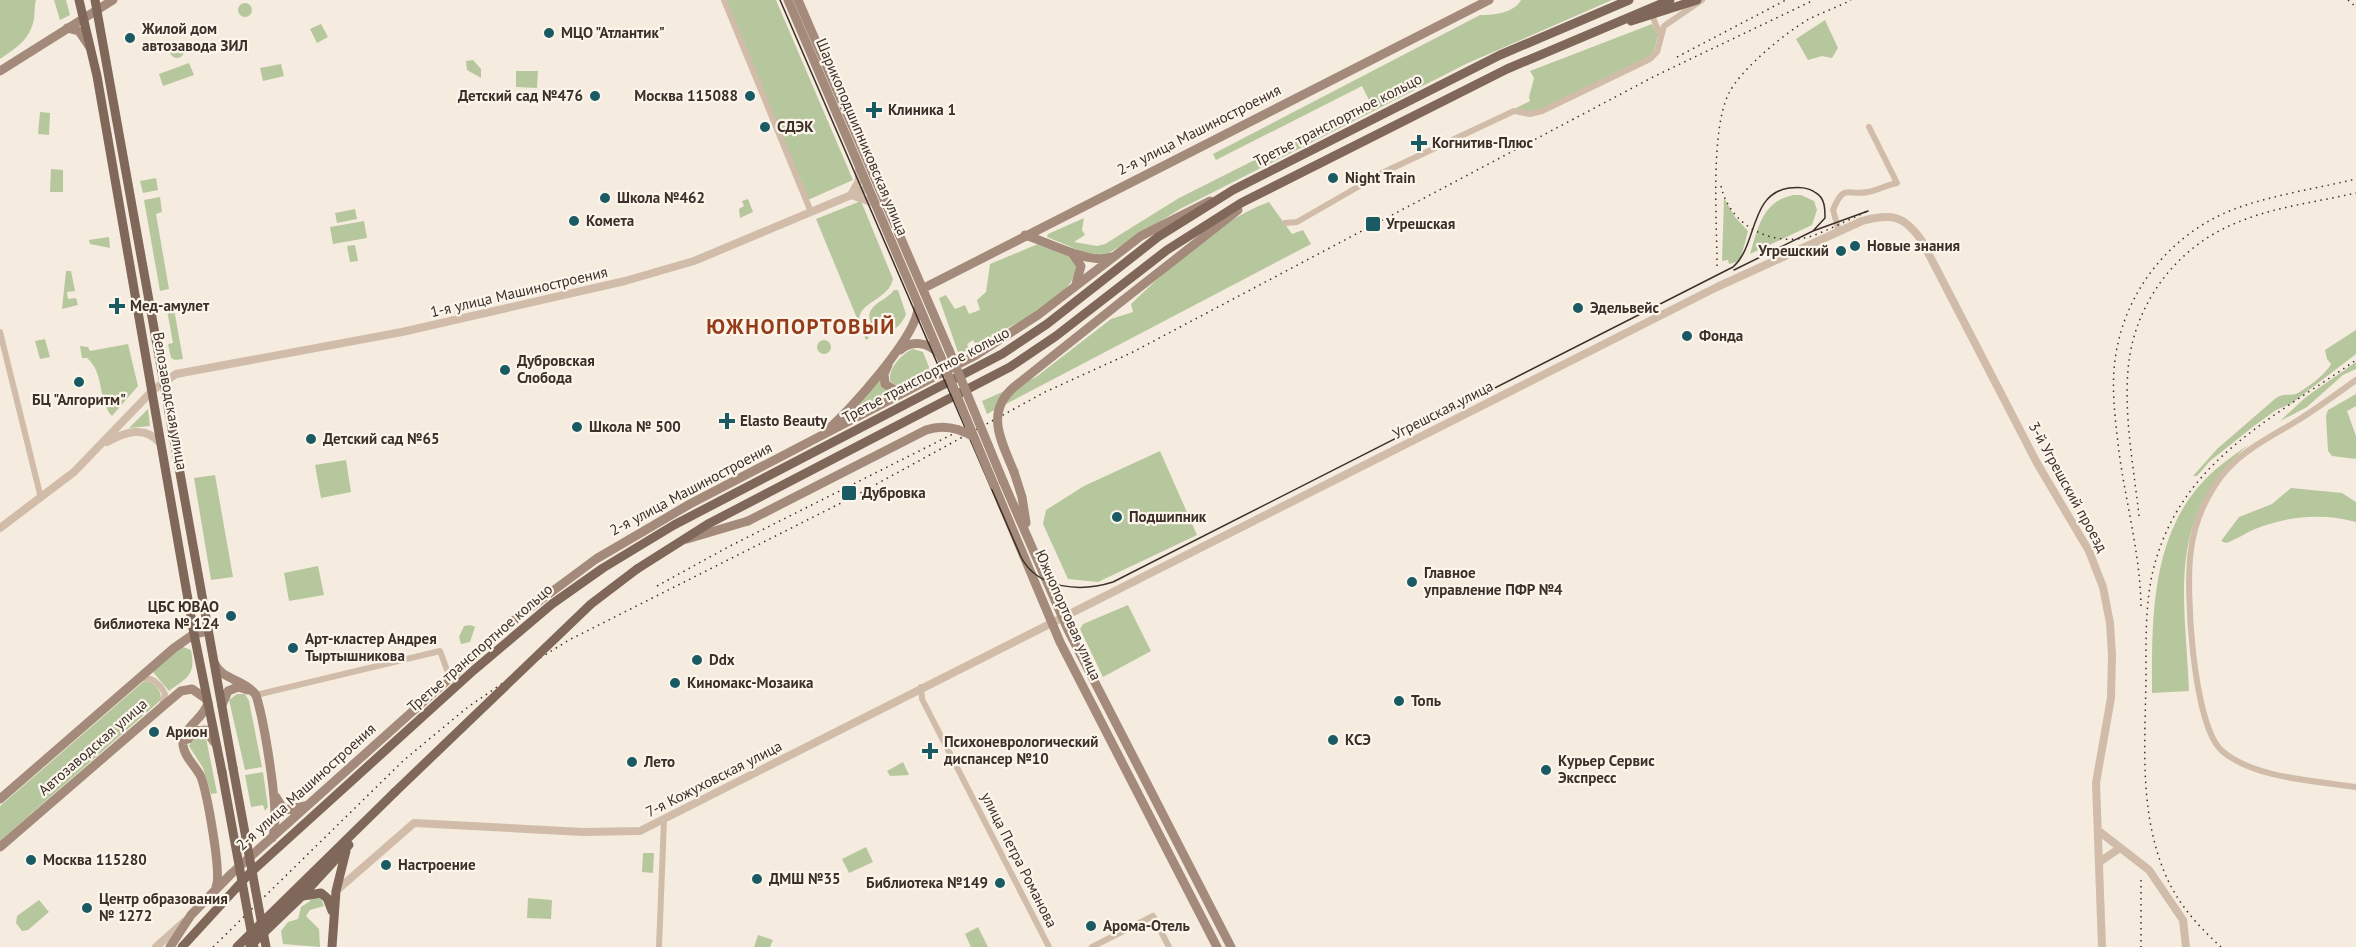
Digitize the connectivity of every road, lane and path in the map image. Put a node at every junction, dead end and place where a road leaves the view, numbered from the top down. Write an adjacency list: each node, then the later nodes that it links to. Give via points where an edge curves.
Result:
1 (80, 0): 13 (main road, Велозаводская улица)
2 (113, 0): 11 (main road)
3 (724, 0): 28 (street)
4 (788, 0): 20 (main road, Шарикоподшипниковская улица)
5 (798, 0): 21 (main road, Шарикоподшипниковская улица)
6 (1489, 0): 32 (main road, 2-я улица Машиностроения)
7 (1629, 0): 23 (main road, Третье транспортное кольцо, via 1500,55)
8 (1670, 0): 15 (main road, Третье транспортное кольцо)
9 (1697, 0): 12 (main road)
10 (1702, 0): 16 (street, via 1664,26)
11 (96, 5): 13 (main road); 45 (main road, Велозаводская улица)
12 (1652, 15): 15 (main road); 16 (street)
13 (84, 18): 14 (main road); 17 (main road, Велозаводская улица)
14 (67, 28): 17 (main road, via 79,31); 18 (main road)
15 (1586, 35): 24 (main road, Третье транспортное кольцо, via 1487,79)
16 (1660, 36): 30 (street, via 1658,52 1650,59 1542,111 1514,111 1382,173 1297,222)
17 (91, 50): 47 (main road, Велозаводская улица)
18 (0, 71)
19 (1869, 127): 31 (street, via 1897,183 1867,192 1847,191 1838,198 1833,210)
20 (858, 167): 22 (main road, Шарикоподшипниковская улица); 25 (street, via 859,181)
21 (872, 167): 22 (street); 26 (main road, Шарикоподшипниковская улица)
22 (868, 188): 25 (street, 1-я улица Машиностроения); 26 (street); 27 (main road, Шарикоподшипниковская улица)
23 (1233, 190): 34 (main road, 2-я улица Машиностроения, via 1152,229); 58 (main road, Третье транспортное кольцо, via 1158,237 1002,354 674,525)
24 (1266, 190): 55 (main road, bridge, via 1211,229 1002,400 997,411 997,429 1022,496); 56 (main road, Третье транспортное кольцо, via 1184,239 1010,367 708,524)
25 (851, 195): 27 (street); 28 (street, 1-я улица Машиностроения)
26 (885, 198): 37 (main road, Шарикоподшипниковская улица)
27 (874, 203): 36 (main road, Шарикоподшипниковская улица)
28 (811, 212): 45 (street, 1-я улица Машиностроения, via 694,261 625,281 402,332 176,374)
29 (1902, 219): 31 (street, Угрешская улица, via 1882,215); 80 (street, 3-й Угрешский проезд, via 1922,241 2037,463 2089,551 2103,587 2112,656 2111,698 2097,783)
30 (1285, 223)
31 (1839, 231): 60 (street, Угрешская улица, via 1617,337)
32 (1025, 235): 33 (main road); 35 (main road, 2-я улица Машиностроения)
33 (1065, 249): 34 (main road, via 1096,259); 38 (main road, via 1077,257 1081,266)
34 (1116, 254): 38 (main road, 2-я улица Машиностроения)
35 (939, 280): 37 (main road, 2-я улица Машиностроения); 40 (main road, via 933,290)
36 (908, 282): 37 (main road); 39 (main road, Южнопортовая улица)
37 (924, 288): 39 (main road); 40 (main road, Южнопортовая улица)
38 (1070, 290): 46 (main road, 2-я улица Машиностроения, via 1009,335)
39 (918, 305): 42 (main road, Южнопортовая улица); 43 (main road, via 917,319)
40 (937, 321): 42 (main road, Южнопортовая улица)
41 (0, 336): 53 (street)
42 (944, 353): 43 (main road, via 917,343 907,345); 48 (main road, Южнопортовая улица, bridge); 52 (main road, Южнопортовая улица, bridge)
43 (893, 357): 46 (main road, via 884,374 885,384 896,391); 49 (main road, via 832,425)
44 (2356, 380): 74 (street, via 2252,447 2219,479 2204,506 2191,551 2189,575 2199,694 2221,749 2255,770)
45 (165, 381): 47 (street, 1-я улица Машиностроения); 62 (main road, Велозаводская улица)
46 (914, 388): 49 (main road, 2-я улица Машиностроения)
47 (153, 390): 50 (main road, Велозаводская улица); 51 (street, 1-я улица Машиностроения)
48 (974, 437): 52 (main road, Южнопортовая улица, bridge); 56 (main road, bridge, via 952,428 926,430 748,521 694,537)
49 (809, 443): 59 (main road, 2-я улица Машиностроения, via 643,530)
50 (164, 447): 51 (street, via 153,435 136,431); 63 (main road, Велозаводская улица)
51 (98, 448): 53 (street)
52 (999, 483): 55 (main road, Южнопортовая улица); 57 (main road, Южнопортовая улица)
53 (41, 498): 54 (street)
54 (0, 528)
55 (1028, 538): 57 (main road, Южнопортовая улица)
56 (658, 554): 78 (main road, Третье транспортное кольцо, bridge, via 591,604)
57 (1033, 561): 60 (main road, Южнопортовая улица); 61 (main road, Южнопортовая улица)
58 (591, 576): 59 (main road); 99 (main road, Третье транспортное кольцо, via 501,646 283,842)
59 (528, 609): 66 (main road, 2-я улица Машиностроения)
60 (1062, 619): 61 (street, 7-я Кожуховская улица); 88 (main road, Южнопортовая улица)
61 (1052, 623): 67 (street, 7-я Кожуховская улица); 89 (main road, Южнопортовая улица)
62 (208, 631): 63 (main road); 64 (main road, Велозаводская улица)
63 (194, 634): 65 (main road, Автозаводская улица); 69 (main road, Велозаводская улица)
64 (212, 656): 68 (main road, via 222,674 243,682); 71 (main road, Велозаводская улица)
65 (138, 678): 70 (street, via 149,677 159,685 165,694); 76 (main road, Автозаводская улица)
66 (450, 678): 68 (street, via 440,651); 77 (main road, 2-я улица Машиностроения)
67 (921, 687): 79 (street, 7-я Кожуховская улица); 105 (street, улица Петра Романова, via 922,699)
68 (254, 693): 71 (main road, via 243,687 233,688 224,695); 75 (main road)
69 (208, 703): 70 (main road, Автозаводская улица, via 200,693 187,689); 72 (main road, Велозаводская улица); 73 (main road, via 205,713 185,733)
70 (162, 706): 83 (main road, Автозаводская улица)
71 (222, 706): 102 (main road, Велозаводская улица, bridge)
72 (215, 744): 73 (main road, via 206,730 200,729); 101 (main road, Велозаводская улица, bridge)
73 (183, 746): 86 (main road, via 202,781)
74 (2356, 787)
75 (274, 792): 77 (main road, via 284,810); 81 (main road, via 276,824)
76 (0, 800)
77 (307, 805): 81 (main road, 2-я улица Машиностроения)
78 (371, 815): 82 (main road); 100 (main road, Третье транспортное кольцо)
79 (664, 820): 91 (street, 7-я Кожуховская улица, via 634,832 414,824); 104 (street)
80 (2100, 832): 84 (street); 85 (street, 3-й Угрешский проезд)
81 (270, 841): 87 (main road, 2-я улица Машиностроения)
82 (349, 845): 91 (main road); 92 (main road)
83 (0, 847)
84 (2120, 848): 85 (street); 111 (street, via 2149,870 2183,920)
85 (2101, 861): 110 (street)
86 (219, 869): 87 (main road); 90 (main road)
87 (231, 874): 90 (main road, 2-я улица Машиностроения)
88 (1198, 880): 89 (street, via 1194,889); 93 (main road, Южнопортовая улица)
89 (1186, 885): 94 (main road, Южнопортовая улица)
90 (215, 889): 96 (main road, 2-я улица Машиностроения)
91 (336, 891): 95 (main road)
92 (301, 897): 95 (main road, via 312,893 325,896); 101 (main road)
93 (1206, 897): 94 (street, via 1195,896); 109 (main road, Южнопортовая улица)
94 (1195, 903): 108 (main road, Южнопортовая улица)
95 (333, 917): 103 (main road)
96 (185, 921): 97 (street); 98 (main road, 2-я улица Машиностроения)
97 (156, 947)
98 (170, 947)
99 (182, 947)
100 (237, 947)
101 (252, 947)
102 (266, 947)
103 (332, 947)
104 (659, 947)
105 (1049, 947)
106 (1092, 947): 107 (street, via 1153,916)
107 (1169, 947)
108 (1217, 947)
109 (1231, 947)
110 (2102, 947)
111 (2186, 947)

